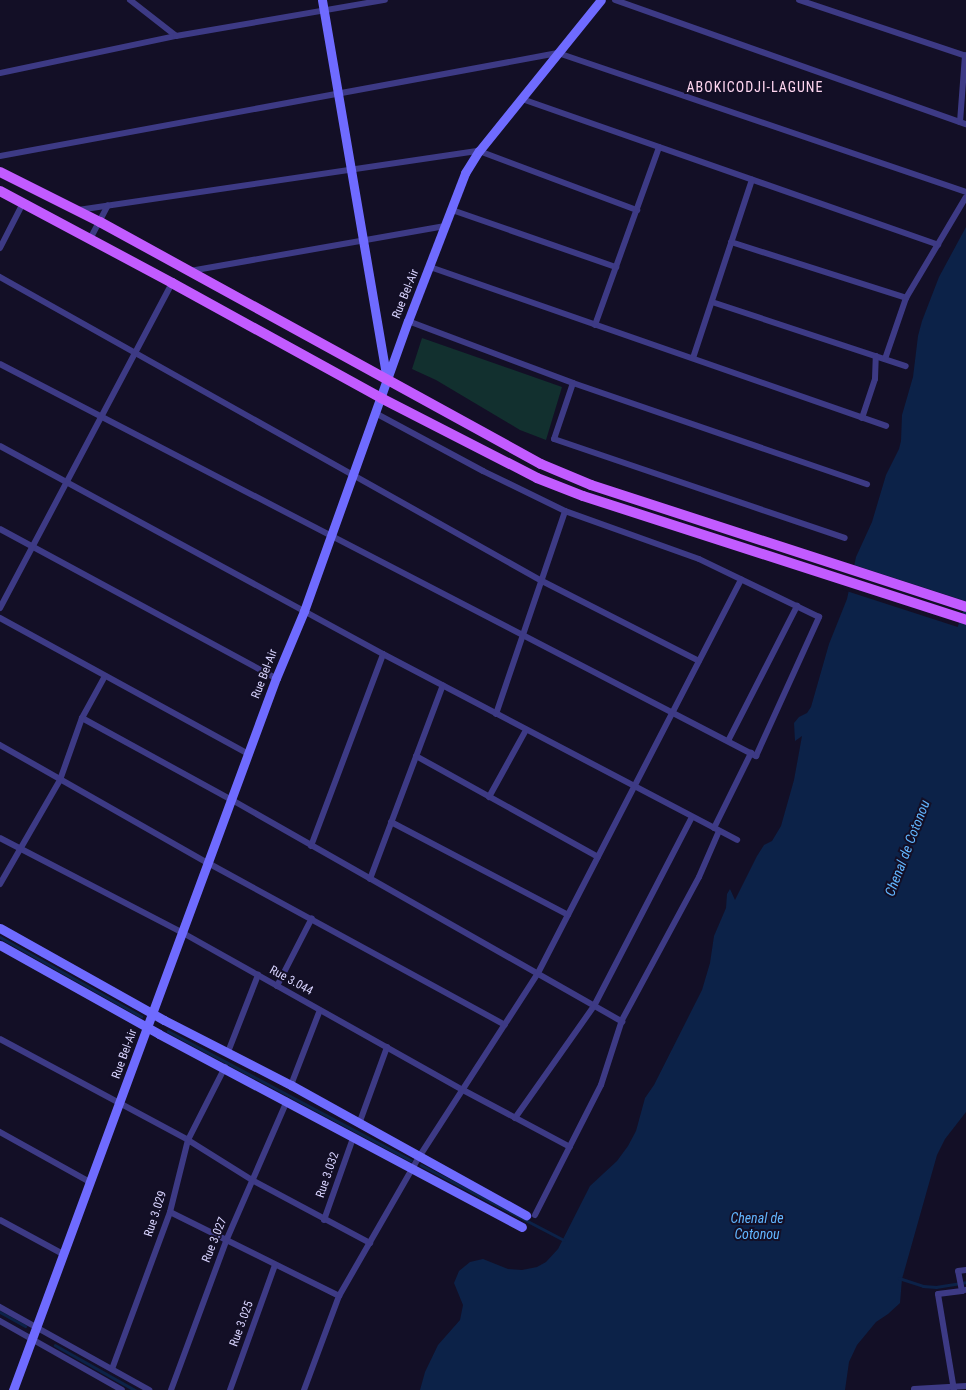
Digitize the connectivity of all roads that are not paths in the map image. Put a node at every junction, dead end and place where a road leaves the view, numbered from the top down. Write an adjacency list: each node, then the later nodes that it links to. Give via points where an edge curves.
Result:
1 (130, 0): 8 (street)
2 (322, 0): 7 (street)
3 (385, 0): 7 (street)
4 (601, 0): 9 (street, Rue Bel-Air)
5 (614, 0): 14 (street)
6 (799, 0): 10 (street)
7 (324, 11): 8 (street); 12 (street)
8 (176, 36): 11 (street)
9 (558, 53): 12 (street); 13 (street, Rue Bel-Air); 22 (street)
10 (965, 56): 14 (street)
11 (0, 73)
12 (338, 92): 17 (street); 18 (street)
13 (522, 99): 15 (street); 16 (street, Rue Bel-Air)
14 (963, 123)
15 (659, 147): 20 (street); 28 (street)
16 (479, 151): 18 (street); 27 (street, Rue Bel-Air, via 465,173); 28 (street)
17 (0, 156)
18 (352, 169): 25 (street); 32 (street)
19 (0, 172): 26 (main road)
20 (752, 180): 33 (street); 34 (street)
21 (0, 191): 24 (main road)
22 (966, 192)
23 (966, 197): 34 (street)
24 (23, 203): 31 (main road); 35 (street)
25 (108, 205): 26 (street); 29 (street)
26 (75, 210): 29 (main road)
27 (452, 210): 30 (street, Rue Bel-Air); 37 (street)
28 (636, 210): 37 (street)
29 (100, 222): 31 (street); 38 (main road)
30 (445, 226): 32 (street); 36 (street, Rue Bel-Air)
31 (90, 240): 40 (main road)
32 (364, 240): 38 (street); 51 (street)
33 (732, 242): 41 (street); 42 (street)
34 (938, 245): 41 (street)
35 (0, 248)
36 (430, 267): 43 (street, Rue Bel-Air); 44 (street)
37 (616, 267): 44 (street)
38 (188, 271): 51 (main road)
39 (0, 278): 45 (street)
40 (172, 282): 45 (street); 53 (main road)
41 (906, 298): 48 (street)
42 (712, 302): 46 (street); 47 (street)
43 (408, 321): 51 (street, Rue Bel-Air); 52 (street)
44 (595, 325): 47 (street)
45 (134, 354): 55 (street); 59 (street)
46 (876, 356): 48 (street); 56 (street, via 875,379)
47 (693, 358): 56 (street)
48 (885, 359): 50 (street)
49 (0, 364): 55 (street)
50 (906, 366)
51 (387, 380): 53 (street, Rue Bel-Air); 70 (main road, via 513,450 591,485)
52 (573, 383): 61 (street); 65 (street, via 554,439)
53 (381, 398): 54 (street, Rue Bel-Air); 74 (main road, via 561,488)
54 (377, 414): 59 (street, Rue Bel-Air); 62 (street, via 483,472)
55 (101, 417): 60 (street); 64 (street)
56 (862, 418): 57 (street)
57 (886, 426)
58 (0, 446): 60 (street)
59 (354, 478): 64 (street, Rue Bel-Air); 68 (street)
60 (66, 482): 66 (street); 72 (street)
61 (867, 484)
62 (565, 511): 67 (street, via 699,559); 68 (street)
63 (0, 529): 66 (street)
64 (332, 536): 72 (street, Rue Bel-Air); 75 (street)
65 (845, 538)
66 (32, 546): 71 (street); 79 (street)
67 (741, 579): 69 (street); 77 (street)
68 (542, 581): 75 (street); 77 (street)
69 (797, 606): 85 (street); 87 (street, via 819,617 756,756)
70 (966, 607)
71 (0, 608)
72 (304, 611): 76 (street); 79 (street, Rue Bel-Air)
73 (0, 618): 78 (street)
74 (966, 620)
75 (524, 637): 81 (street); 82 (street)
76 (383, 654): 80 (street); 99 (street)
77 (698, 661): 81 (street)
78 (106, 676): 83 (street); 88 (street)
79 (276, 678): 88 (street, Rue Bel-Air)
80 (443, 685): 82 (street); 89 (street)
81 (672, 713): 85 (street); 91 (street)
82 (496, 714): 84 (street)
83 (82, 718): 90 (street); 93 (street)
84 (526, 730): 91 (street); 92 (street)
85 (728, 741): 87 (street)
86 (0, 745): 90 (street)
87 (750, 753): 96 (street)
88 (248, 754): 93 (street, Rue Bel-Air)
89 (416, 756): 92 (street); 95 (street)
90 (60, 780): 100 (street); 102 (street)
91 (634, 786): 94 (street); 101 (street)
92 (489, 797): 101 (street)
93 (232, 800): 99 (street); 102 (street, Rue Bel-Air)
94 (692, 817): 96 (street); 113 (street)
95 (392, 822): 103 (street); 105 (street)
96 (717, 830): 98 (street); 116 (street, via 699,877)
97 (0, 838): 100 (street, Rue 3.044)
98 (737, 840)
99 (311, 846): 103 (street)
100 (20, 850): 104 (street); 108 (street, Rue 3.044)
101 (598, 857): 105 (street)
102 (208, 863): 106 (street); 108 (street, Rue Bel-Air)
103 (370, 879): 110 (street)
104 (0, 884)
105 (568, 915): 110 (street)
106 (312, 918): 112 (street); 117 (street)
107 (0, 928): 115 (street)
108 (183, 933): 111 (street, Rue 3.044); 115 (street, Rue Bel-Air)
109 (0, 945): 118 (street)
110 (538, 973): 113 (street); 117 (street)
111 (258, 975): 112 (street, Rue 3.044); 121 (street)
112 (277, 986): 114 (street, Rue 3.044)
113 (594, 1006): 116 (street); 127 (street)
114 (320, 1010): 120 (street, Rue 3.044); 123 (street)
115 (153, 1014): 118 (street, Rue Bel-Air); 121 (street)
116 (622, 1022): 132 (street, via 601,1085)
117 (504, 1025): 124 (street)
118 (148, 1027): 122 (street); 126 (street, Rue Bel-Air)
119 (0, 1039): 126 (street)
120 (387, 1047): 124 (street, Rue 3.044); 128 (street)
121 (228, 1052): 123 (street)
122 (225, 1067): 125 (street); 131 (street, Rue 3.029)
123 (291, 1085): 128 (street)
124 (462, 1090): 127 (street, Rue 3.044); 133 (street)
125 (287, 1101): 130 (street); 135 (street, Rue 3.027)
126 (120, 1103): 131 (street); 136 (street, Rue Bel-Air)
127 (515, 1118): 132 (street, Rue 3.044)
128 (359, 1124): 133 (street)
129 (0, 1132): 136 (street)
130 (353, 1138): 134 (street); 140 (street, Rue 3.032)
131 (188, 1140): 135 (street); 137 (street, Rue 3.029)
132 (570, 1147): 138 (street)
133 (419, 1157): 134 (street); 138 (street)
134 (412, 1169): 141 (street); 143 (street)
135 (252, 1180): 140 (street); 142 (street, Rue 3.027)
136 (90, 1182): 144 (street, Rue Bel-Air)
137 (170, 1212): 142 (street); 153 (street, Rue 3.029)
138 (530, 1215)
139 (0, 1220): 144 (street)
140 (324, 1220): 143 (street)
141 (522, 1227)
142 (226, 1241): 145 (street); 162 (street, Rue 3.027)
143 (370, 1243): 148 (street)
144 (63, 1254): 151 (street, Rue Bel-Air)
145 (275, 1265): 148 (street); 163 (street, Rue 3.025)
146 (966, 1270): 147 (street, via 958,1272)
147 (964, 1290): 157 (street, via 938,1294)
148 (339, 1296): 164 (street)
149 (0, 1307): 151 (street)
150 (0, 1321): 152 (street)
151 (36, 1328): 152 (street, Rue Bel-Air); 153 (street)
152 (32, 1339): 154 (street); 158 (street, Rue Bel-Air)
153 (112, 1370): 161 (street)
154 (107, 1382): 159 (street); 160 (street)
155 (966, 1386): 157 (street)
156 (914, 1389): 157 (street)
157 (954, 1389)
158 (13, 1390)
159 (104, 1390)
160 (122, 1390)
161 (149, 1390)
162 (171, 1390)
163 (230, 1390)
164 (304, 1390)

